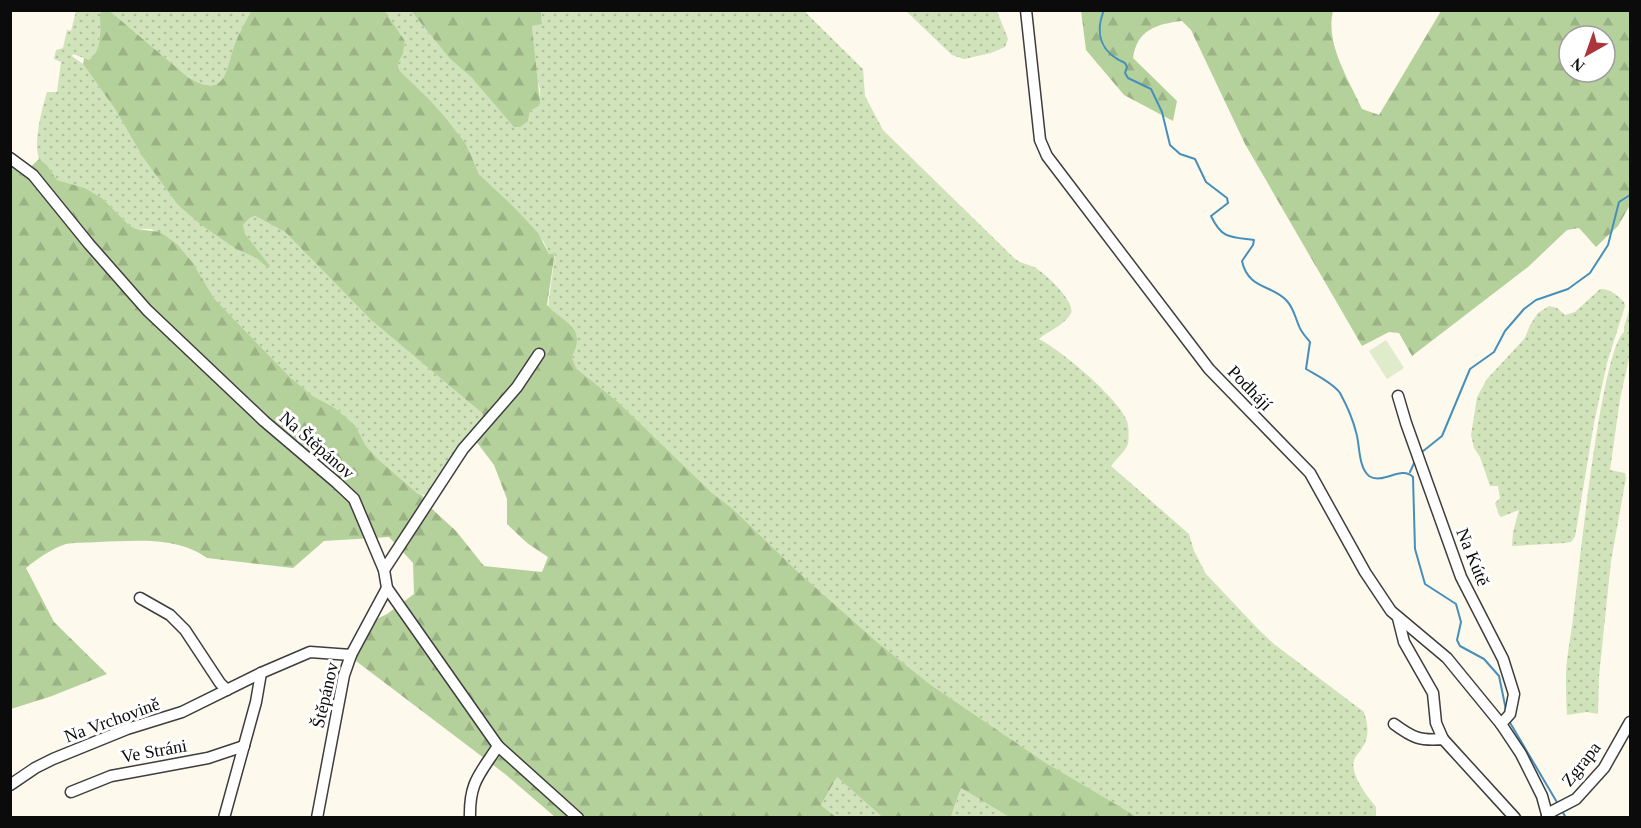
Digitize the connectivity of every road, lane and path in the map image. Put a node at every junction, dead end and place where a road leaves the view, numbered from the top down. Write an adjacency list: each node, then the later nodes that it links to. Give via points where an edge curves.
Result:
1 (1026, 10): 8 (street, Podhájí, via 1040,140 1047,156 1209,369 1310,473 1365,572)
2 (10, 158): 5 (street, Na Štěpánov, via 33,175 147,310 248,407 354,500)
3 (539, 354): 5 (street, via 517,387 463,450)
4 (1398, 396): 12 (street, Na Kútě, via 1461,577 1503,659 1514,694)
5 (384, 570): 6 (street, Na Štěpánov)
6 (387, 588): 9 (street, Štěpánov); 17 (street, Na Štěpánov)
7 (141, 598): 11 (street, via 170,615 185,630)
8 (1398, 618): 12 (street, Podhájí, via 1447,658); 15 (street, via 1404,642 1432,693 1436,723)
9 (351, 655): 10 (street, Na Vrchovině, via 310,652); 22 (street, Štěpánov)
10 (261, 673): 11 (street, Na Vrchovině); 16 (street)
11 (227, 690): 18 (street, Na Vrchovině, via 182,712 53,759)
12 (1505, 720): 20 (street, Podhájí, via 1542,796)
13 (1630, 722): 20 (street, Zgrapa, via 1604,768 1576,799)
14 (1394, 724): 15 (street, via 1423,741)
15 (1443, 739): 25 (street)
16 (244, 746): 19 (street, Ve Stráni, via 208,758 111,776); 21 (street)
17 (498, 746): 23 (street, via 473,784); 24 (street, Na Štěpánov)
18 (10, 785)
19 (71, 792)
20 (1547, 816)
21 (224, 818)
22 (317, 818)
23 (470, 818)
24 (578, 818)
25 (1515, 818)

